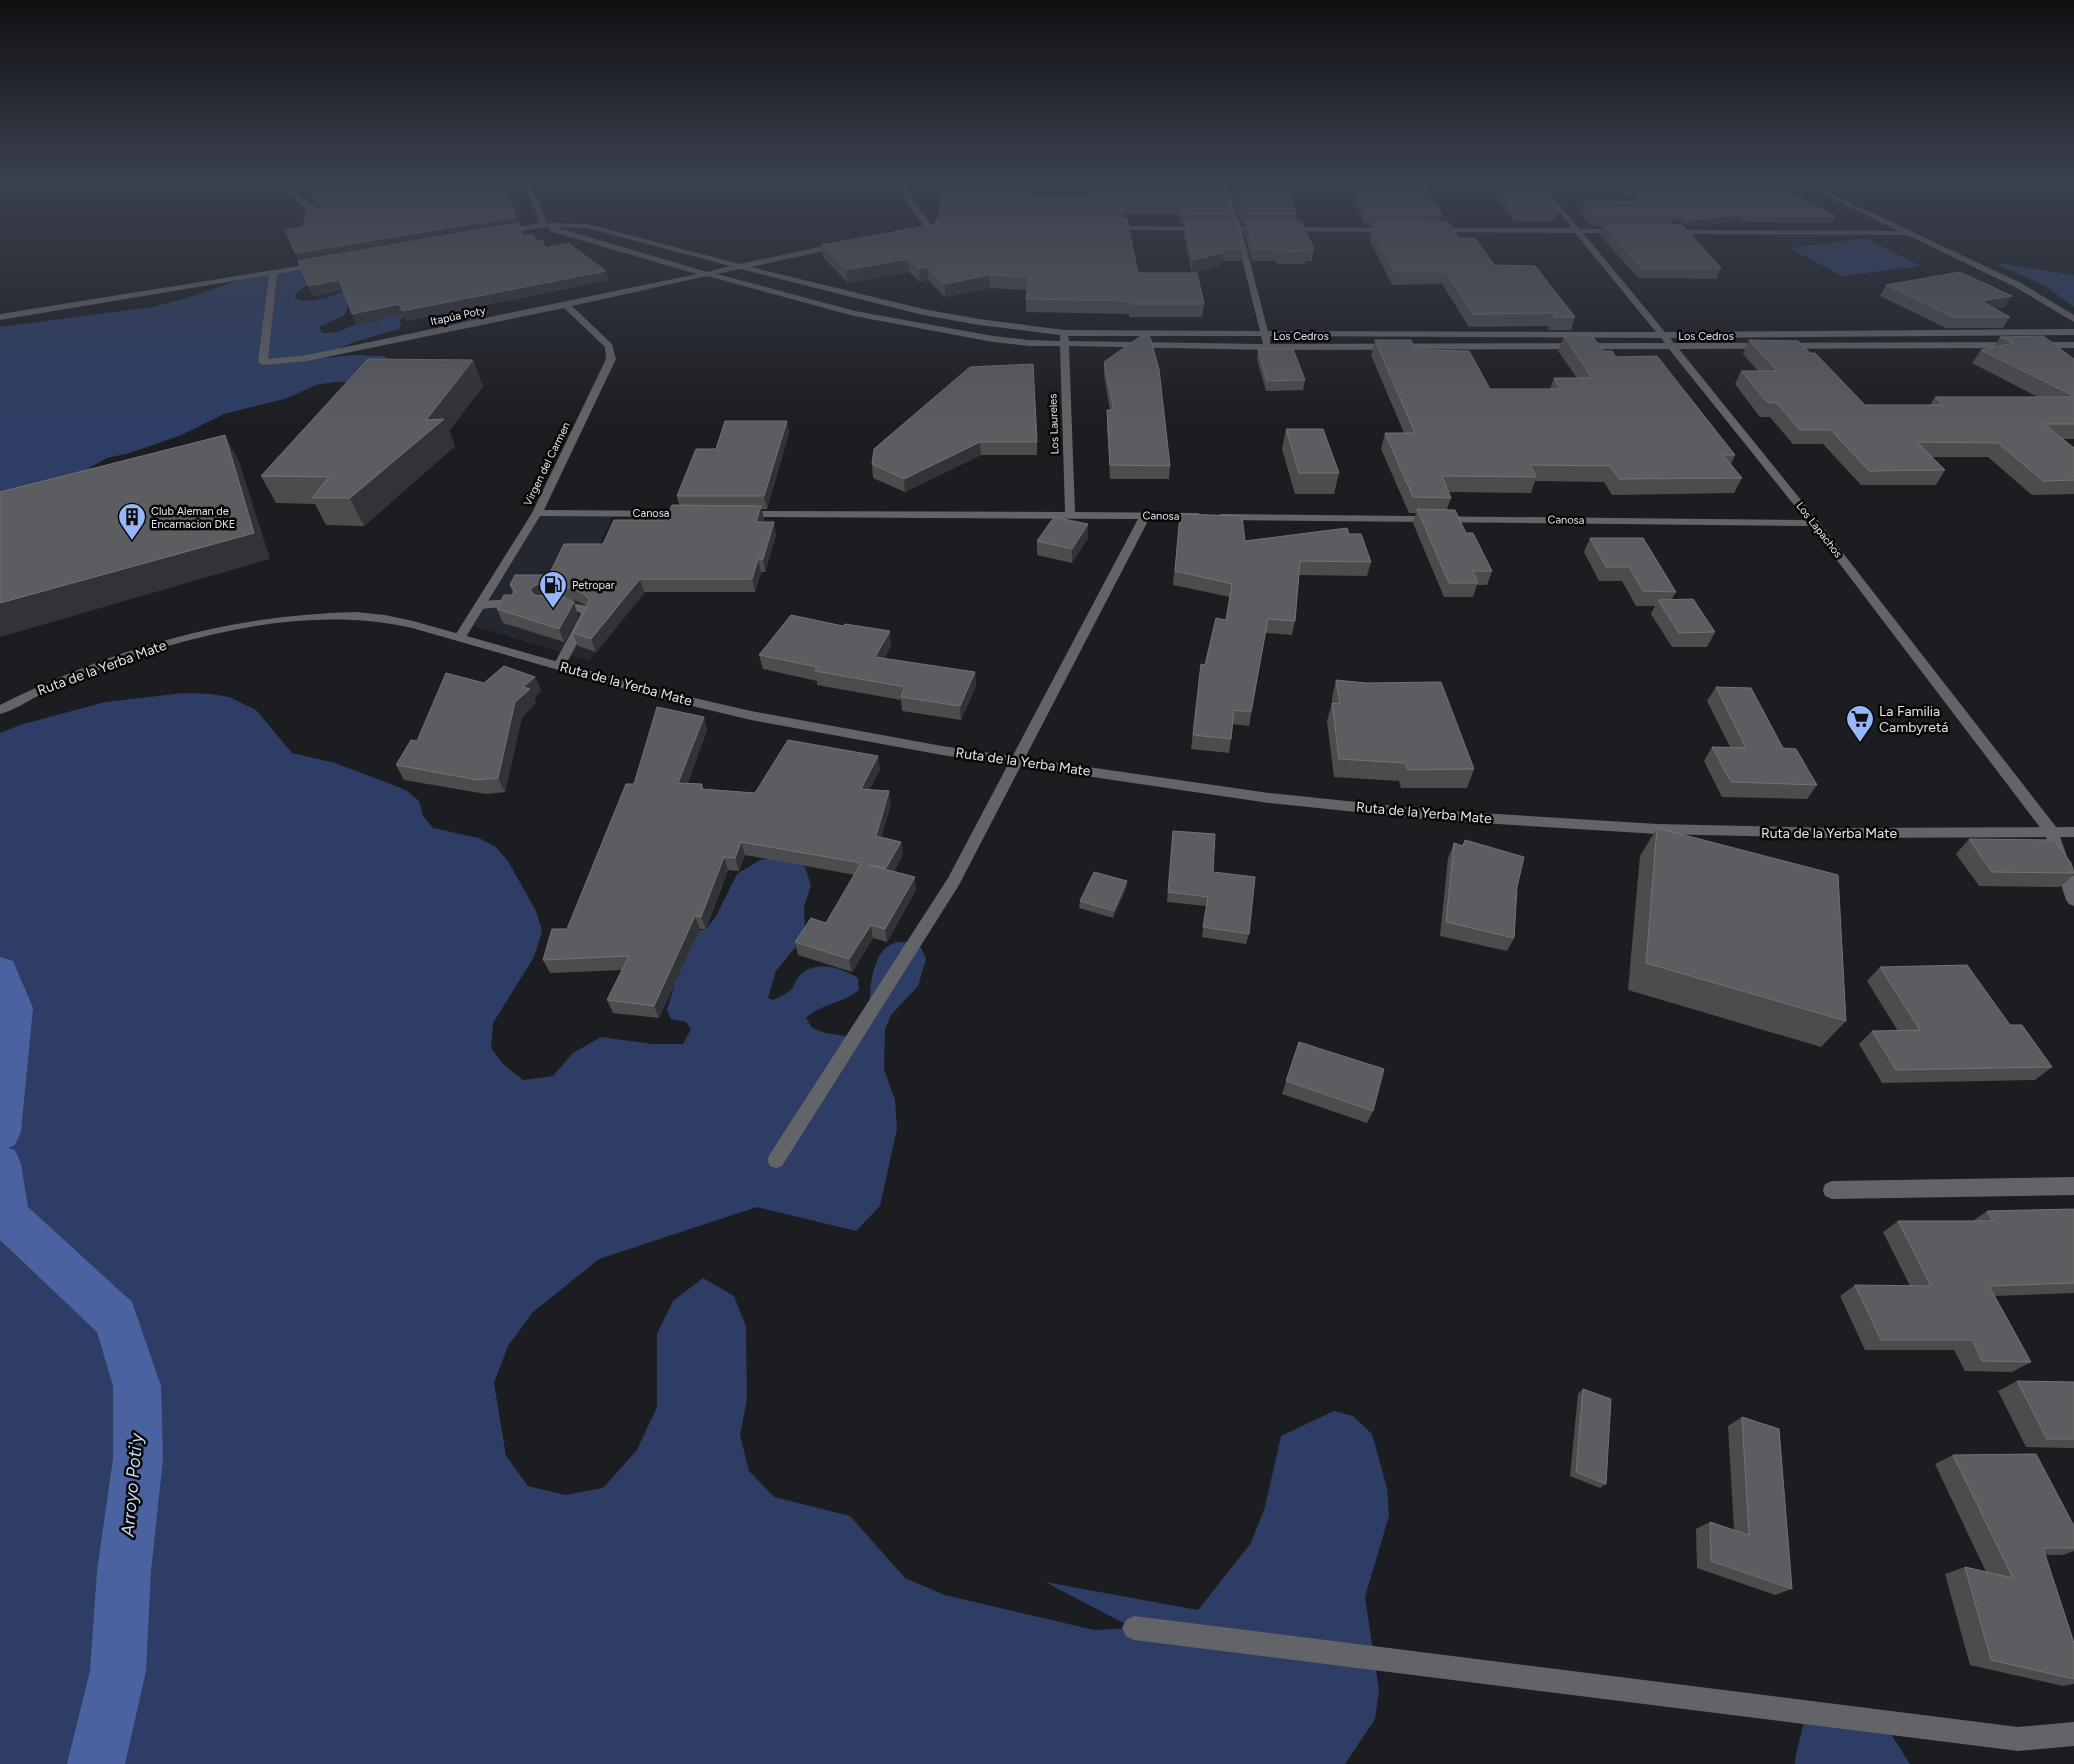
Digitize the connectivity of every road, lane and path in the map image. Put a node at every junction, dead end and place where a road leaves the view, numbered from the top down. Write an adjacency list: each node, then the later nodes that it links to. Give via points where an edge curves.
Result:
1 (659, 260): 10 (street, Los Cedros)
2 (717, 260): 8 (street)
3 (765, 260): 8 (street, Itapúa Poty)
4 (1246, 260): 16 (street)
5 (1601, 260): 17 (street, Los Lapachos)
6 (1968, 260): 13 (street, via 2018,284)
7 (331, 262): 9 (street)
8 (738, 266): 10 (street, Itapúa Poty); 15 (street, via 923,312)
9 (274, 272): 11 (street, Itapúa Poty, via 263,362 307,358); 12 (street)
10 (707, 274): 11 (street, Itapúa Poty); 18 (street, Los Cedros, via 854,313 992,339)
11 (566, 305): 22 (street, Virgen del Carmen, via 609,346 611,359)
12 (0, 317)
13 (2074, 319)
14 (2074, 332): 17 (street)
15 (1064, 333): 16 (street); 18 (street, Los Laureles)
16 (1265, 334): 17 (street); 20 (street)
17 (1664, 335): 21 (street, Los Lapachos)
18 (1063, 344): 20 (street, Los Cedros); 25 (street, Los Laureles)
19 (2074, 345): 21 (street, Los Cedros)
20 (1268, 347): 21 (street, Los Cedros)
21 (1673, 347): 27 (street, Los Lapachos)
22 (537, 513): 23 (street, Canosa); 30 (street, Virgen del Carmen)
23 (695, 514)
24 (735, 514): 25 (street, Canosa)
25 (1070, 514): 26 (street, Canosa)
26 (1145, 516): 27 (street, Canosa); 34 (street)
27 (1814, 523): 35 (street, Los Lapachos)
28 (512, 603): 30 (street)
29 (542, 603): 32 (street, via 574,606 587,614)
30 (480, 605): 31 (street, Virgen del Carmen)
31 (460, 637): 32 (street, Ruta de la Yerba Mate); 33 (street, Ruta de la Yerba Mate, via 392,619 358,616 317,617 225,629 122,657 64,679)
32 (559, 666): 34 (street, Ruta de la Yerba Mate, via 721,710 920,747)
33 (0, 710)
34 (1017, 761): 35 (street, Ruta de la Yerba Mate, via 1327,804 1593,826 1783,834); 38 (street, via 954,881)
35 (2052, 832): 36 (street, Ruta de la Yerba Mate); 37 (street, Los Lapachos)
36 (2074, 832)
37 (2074, 900)
38 (776, 1160)
39 (2074, 1186): 40 (street)
40 (1832, 1190)
41 (1134, 1628): 42 (street, via 2018,1739)
42 (2074, 1734)

